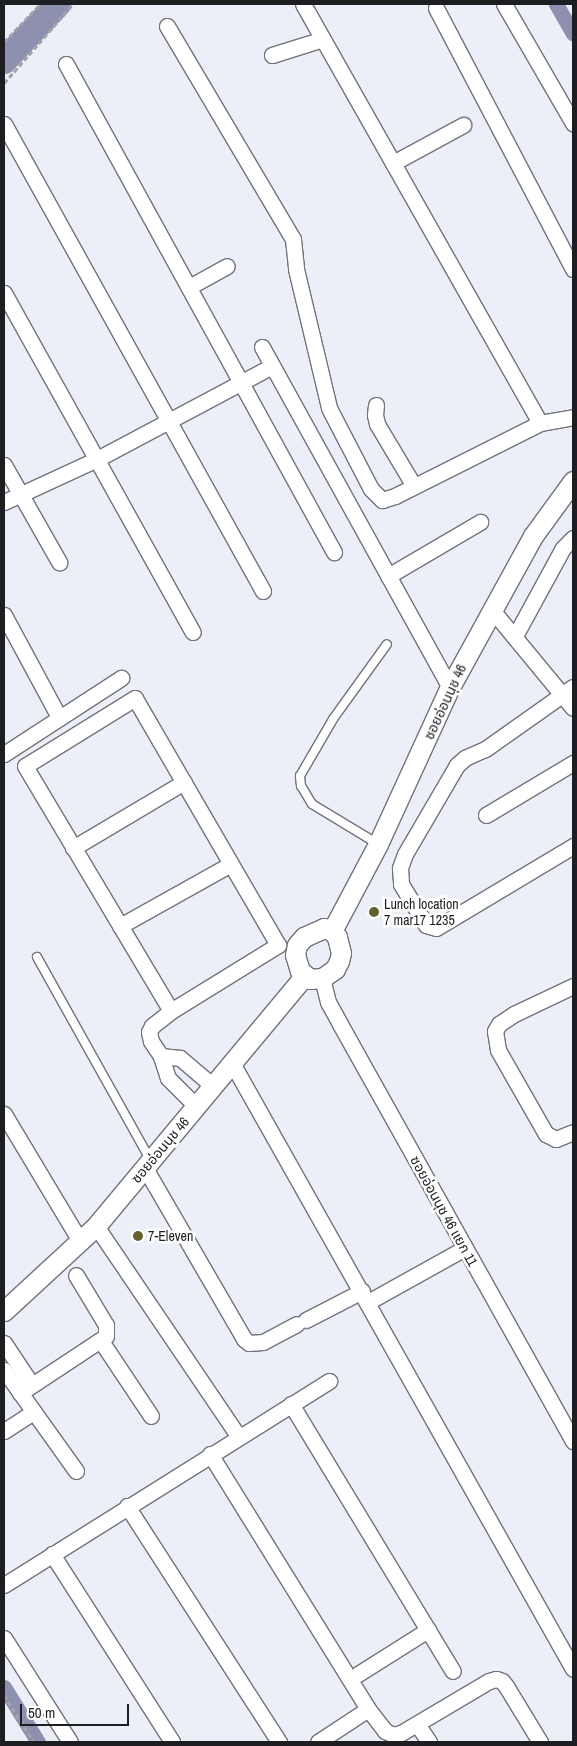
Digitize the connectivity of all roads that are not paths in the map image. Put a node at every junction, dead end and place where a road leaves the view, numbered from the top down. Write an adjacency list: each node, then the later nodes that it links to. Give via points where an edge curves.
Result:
1 (304, 4): 5 (street)
2 (504, 4): 8 (street)
3 (436, 8): 13 (street)
4 (167, 26): 26 (street, via 295,244 296,269 329,408 371,489 382,500)
5 (323, 39): 6 (street); 11 (street)
6 (272, 55)
7 (66, 64): 14 (street)
8 (573, 123)
9 (4, 124): 21 (street)
10 (463, 125): 11 (street)
11 (393, 163): 22 (street)
12 (226, 266): 14 (street)
13 (573, 269)
14 (189, 287): 18 (street)
15 (4, 293): 23 (street)
16 (262, 346): 17 (street)
17 (272, 366): 18 (street); 33 (street)
18 (242, 383): 21 (street); 31 (street)
19 (376, 404): 26 (street, via 377,424)
20 (573, 417): 22 (street)
21 (169, 422): 23 (street); 34 (street)
22 (540, 423): 26 (street)
23 (97, 459): 27 (street); 37 (street)
24 (4, 464): 27 (street)
25 (573, 481): 35 (street, ซอยอ่อนนุช 46, via 533,536)
26 (414, 486)
27 (20, 493): 28 (street); 32 (street)
28 (4, 502)
29 (480, 522): 33 (street)
30 (573, 538): 38 (street, via 563,548)
31 (334, 552)
32 (58, 562)
33 (388, 576): 41 (street)
34 (263, 591)
35 (492, 610): 38 (street); 41 (street, ซอยอ่อนนุช 46)
36 (4, 615): 44 (street)
37 (193, 632)
38 (515, 636): 42 (street)
39 (387, 644): 49 (lane, via 333,719 300,776 301,786 312,804)
40 (121, 678): 44 (street)
41 (450, 687): 49 (street, ซอยอ่อนนุช 46)
42 (568, 690): 43 (street); 50 (street, via 457,765 405,854 400,868 401,884 426,925 436,928)
43 (573, 708)
44 (59, 717): 45 (street)
45 (4, 754)
46 (573, 763): 48 (street)
47 (184, 782): 51 (street); 51 (street, via 136,698 25,766); 52 (street)
48 (486, 815)
49 (378, 844): 54 (street, ซอยอ่อนนุช 46)
50 (573, 846)
51 (73, 848): 53 (street)
52 (231, 864): 53 (street); 58 (street, via 278,945)
53 (120, 926): 58 (street)
54 (332, 931): 56 (street, via 339,943 340,961 335,969); 56 (street, via 324,928 314,931 298,945 296,965)
55 (37, 957): 65 (lane)
56 (313, 977): 60 (street, ซอยอ่อนนุช 46); 68 (street, ซอยอ่อนนุช 46 แยก 11)
57 (573, 986): 64 (street, via 514,1014 499,1024 495,1031 498,1050 546,1134 556,1139)
58 (171, 1011): 59 (street, via 149,1032)
59 (161, 1056): 61 (street, via 180,1058); 62 (street, via 168,1078)
60 (232, 1063): 61 (street, ซอยอ่อนนุช 46); 70 (street)
61 (213, 1086): 62 (street, ซอยอ่อนนุช 46)
62 (196, 1106): 65 (street, ซอยอ่อนนุช 46)
63 (4, 1114): 67 (street)
64 (573, 1132)
65 (148, 1164): 66 (street, ซอยอ่อนนุช 46); 70 (street, via 249,1343 263,1342 302,1322)
66 (96, 1226): 67 (street, ซอยอ่อนนุช 46); 81 (street)
67 (80, 1241): 71 (street, ซอยอ่อนนุช 46)
68 (465, 1248): 70 (street); 82 (street, ซอยอ่อนนุช 46 แยก 11)
69 (76, 1275): 72 (street, via 106,1325 106,1336)
70 (365, 1297): 90 (street)
71 (4, 1312)
72 (101, 1341): 76 (street); 79 (street)
73 (4, 1343): 76 (street)
74 (4, 1370): 76 (street)
75 (329, 1381): 77 (street)
76 (26, 1389): 78 (street)
77 (291, 1404): 81 (street); 88 (street)
78 (33, 1412): 80 (street); 84 (street)
79 (151, 1416)
80 (4, 1431)
81 (238, 1437): 83 (street)
82 (573, 1441)
83 (210, 1454): 85 (street); 93 (street)
84 (76, 1471)
85 (127, 1506): 86 (street); 98 (street)
86 (52, 1554): 87 (street); 97 (street)
87 (4, 1585)
88 (428, 1630): 91 (street); 92 (street)
89 (4, 1638): 96 (street)
90 (573, 1669)
91 (453, 1671)
92 (358, 1674)
93 (368, 1709): 94 (street, via 389,1734 401,1733); 95 (street)
94 (417, 1724): 99 (street); 100 (street, via 496,1679 506,1686)
95 (323, 1741)
96 (70, 1742)
97 (172, 1742)
98 (279, 1742)
99 (429, 1742)
100 (540, 1742)

